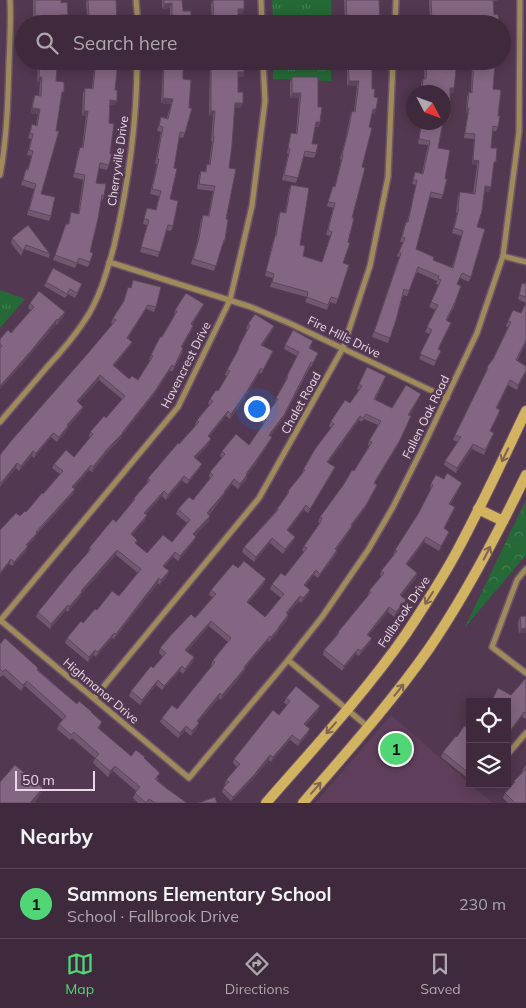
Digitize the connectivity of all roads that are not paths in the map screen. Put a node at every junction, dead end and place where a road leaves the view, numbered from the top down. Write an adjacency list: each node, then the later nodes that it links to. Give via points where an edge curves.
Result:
1 (10, 0): 14 (street, via 8,118)
2 (136, 0): 6 (street)
3 (261, 0): 7 (street)
4 (396, 0): 8 (street)
5 (520, 0): 12 (street, Fallen Oak Road)
6 (137, 15)
7 (262, 15)
8 (395, 15)
9 (137, 70): 16 (street, Cherryville Drive, via 126,186)
10 (263, 70): 18 (street, Havencrest Drive, via 264,101 252,206)
11 (393, 70): 19 (street, Chalet Road, via 388,177 370,266)
12 (519, 132): 13 (street); 15 (street, Fallen Oak Road)
13 (526, 133)
14 (0, 175)
15 (503, 256): 17 (street); 20 (street, Fallen Oak Road, via 478,333)
16 (109, 262): 18 (street); 22 (street, Cherryville Drive, via 86,318)
17 (526, 262)
18 (230, 300): 19 (street, Fire Hills Drive, via 282,319); 27 (street, Havencrest Drive, via 178,407)
19 (343, 348): 20 (street, Fire Hills Drive); 30 (street, Chalet Road, via 259,498)
20 (447, 398): 28 (street, Fallen Oak Road, via 368,550)
21 (526, 411): 24 (main road, Fallbrook Drive, one-way to 24)
22 (0, 422)
23 (526, 475): 25 (main road)
24 (478, 509): 25 (main road); 31 (main road, Fallbrook Drive, one-way to 31, via 447,569 405,634)
25 (503, 521): 32 (main road, one-way to 25, via 428,650 475,575)
26 (526, 569): 29 (street, via 517,580 492,647)
27 (0, 621): 30 (street, Highmanor Drive)
28 (288, 660): 31 (street); 35 (street, Fallen Oak Road)
29 (526, 673)
30 (94, 698): 35 (street, Highmanor Drive)
31 (347, 710): 32 (street); 36 (main road, Fallbrook Drive, one-way to 36)
32 (368, 728): 37 (main road, one-way to 32)
33 (526, 733): 34 (street)
34 (511, 750)
35 (189, 778)
36 (266, 803)
37 (303, 803)

